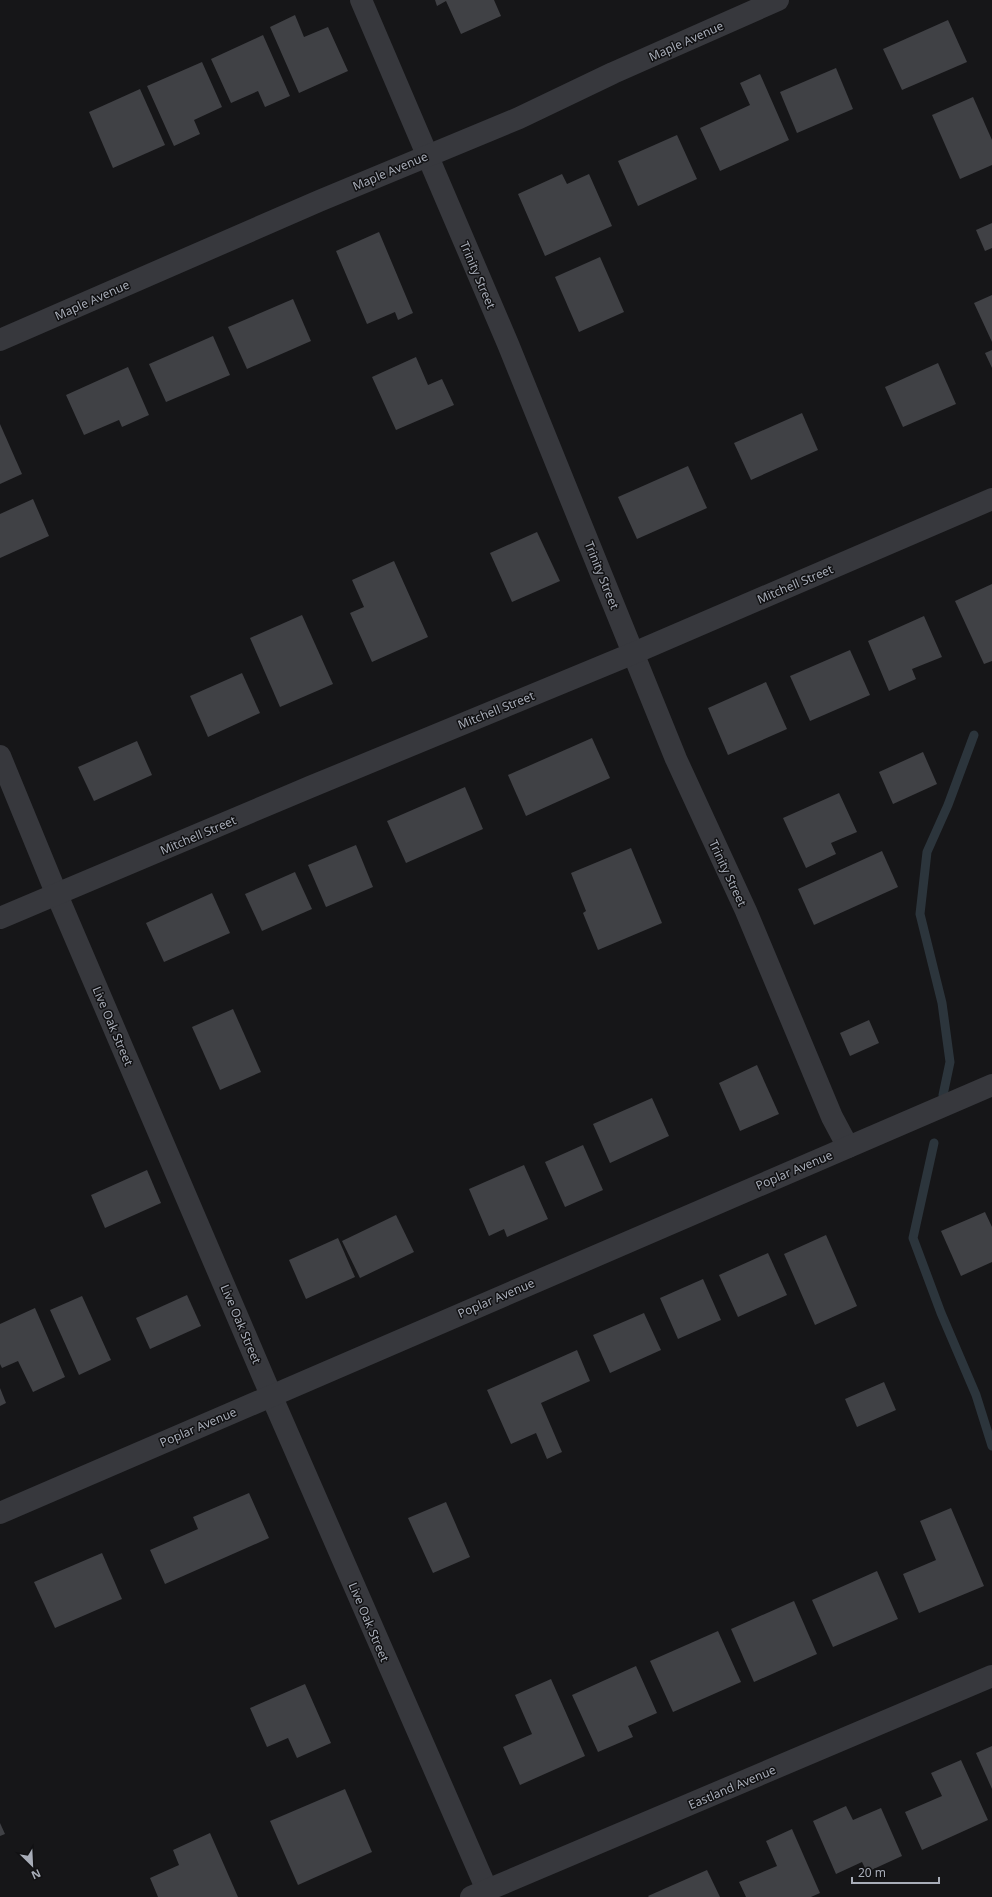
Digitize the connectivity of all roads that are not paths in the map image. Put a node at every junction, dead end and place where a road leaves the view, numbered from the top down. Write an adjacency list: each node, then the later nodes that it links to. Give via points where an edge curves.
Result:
1 (360, 0): 3 (street, Trinity Street)
2 (778, 0): 3 (street, Maple Avenue, via 519,118)
3 (426, 156): 4 (street, Maple Avenue); 6 (street, Trinity Street, via 508,344)
4 (0, 340)
5 (992, 499): 6 (street, Mitchell Street)
6 (634, 653): 8 (street, Mitchell Street); 11 (street, Trinity Street, via 676,759 746,911 832,1117)
7 (0, 756): 8 (street, Live Oak Street)
8 (57, 895): 9 (street, Mitchell Street); 12 (street, Live Oak Street)
9 (0, 918)
10 (992, 1085): 11 (street, Poplar Avenue)
11 (848, 1147): 12 (street, Poplar Avenue)
12 (271, 1395): 13 (street, Poplar Avenue); 15 (street, Live Oak Street)
13 (0, 1513)
14 (992, 1676): 15 (street, Eastland Avenue)
15 (479, 1894)

